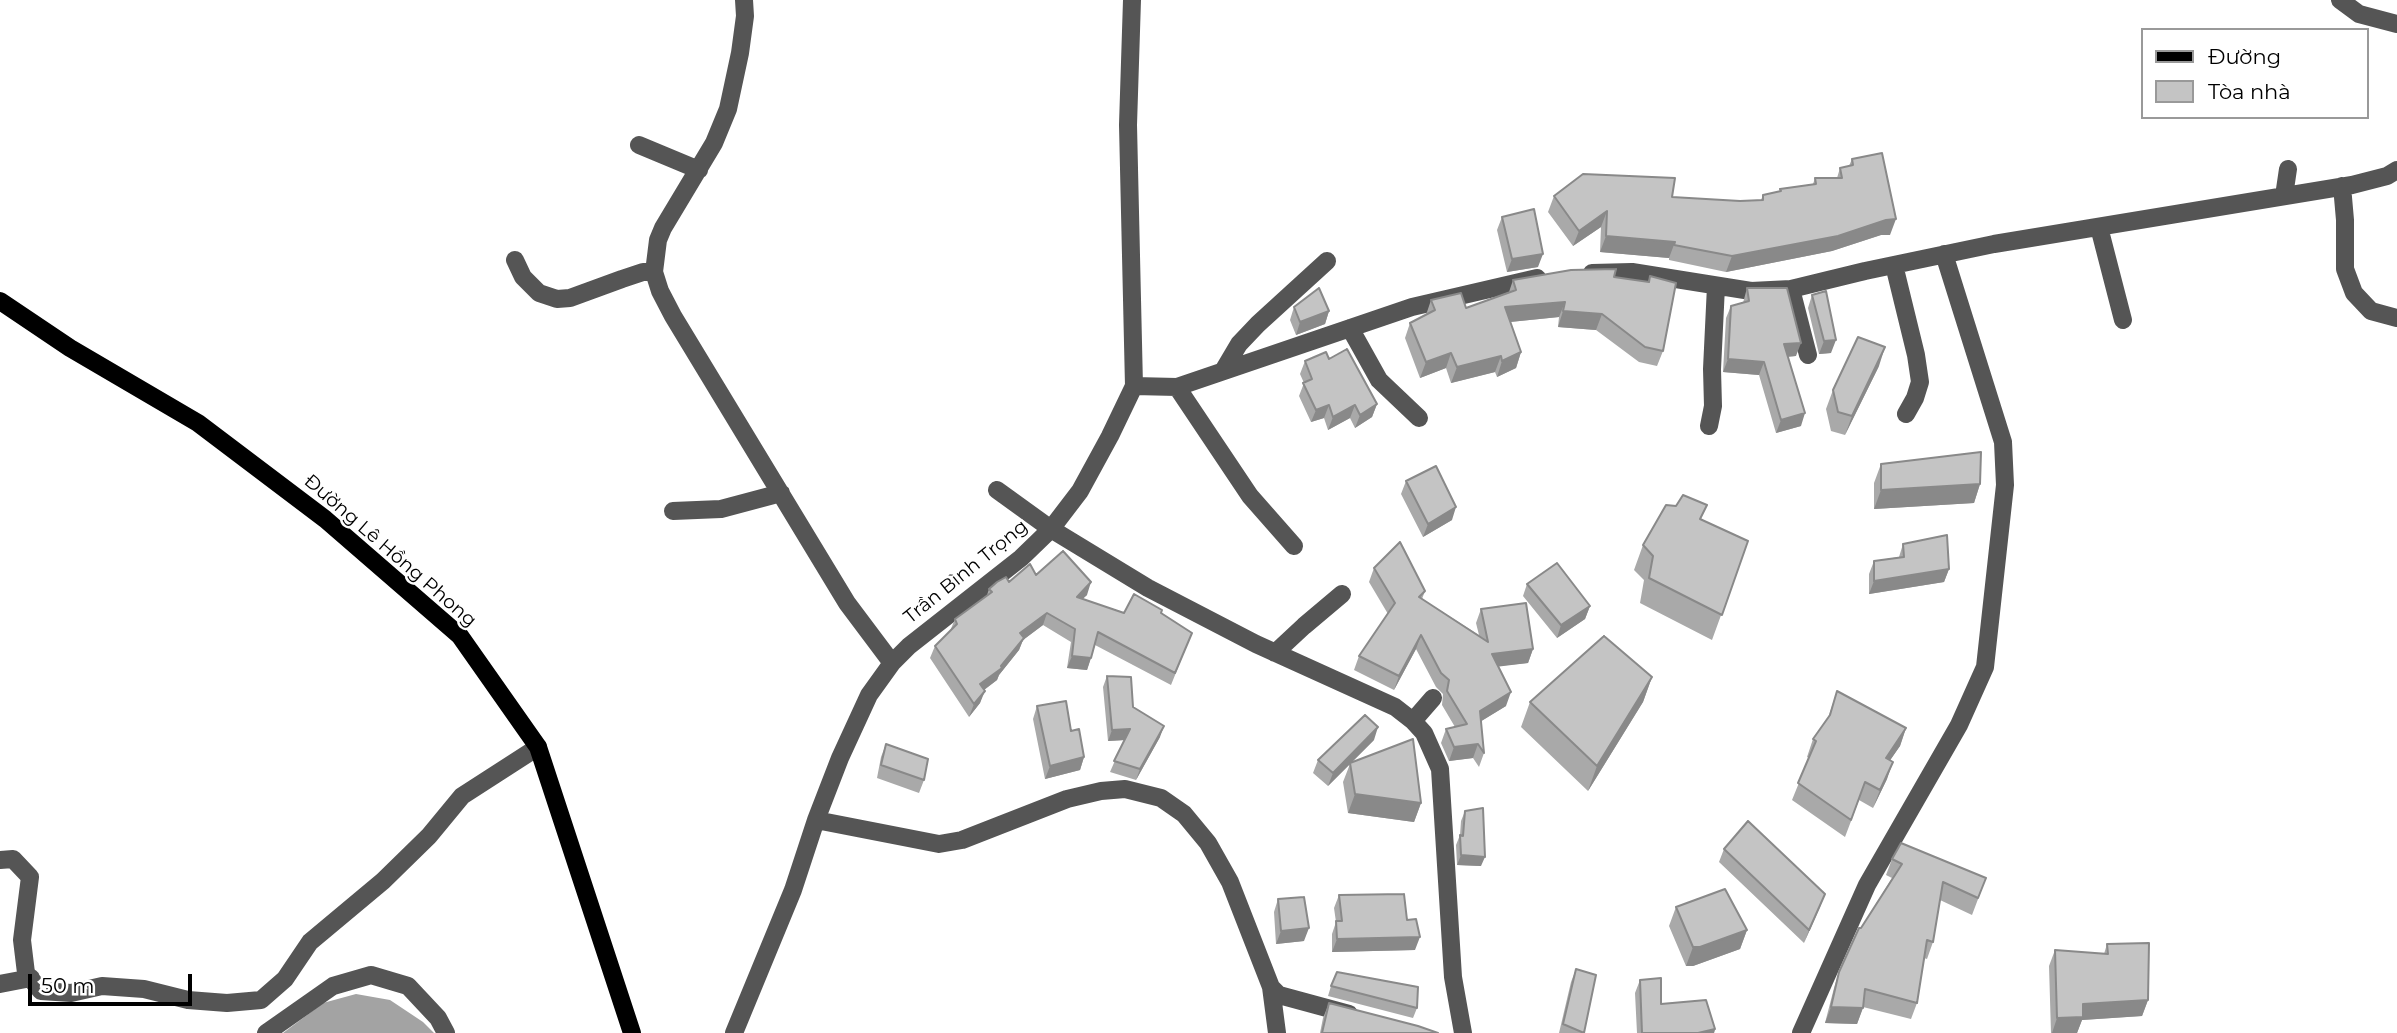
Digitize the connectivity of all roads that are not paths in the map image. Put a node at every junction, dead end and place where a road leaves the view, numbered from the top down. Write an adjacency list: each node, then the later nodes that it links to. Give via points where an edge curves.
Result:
1 (1132, 0): 27 (street, Trần Bình Trọng, via 1128,125)
2 (2340, 0): 4 (street, via 2359,14)
3 (739, 1): 7 (street, via 745,16 728,108)
4 (2397, 24)
5 (639, 145): 7 (street)
6 (2288, 169): 10 (street)
7 (699, 170): 16 (street, via 663,228)
8 (2397, 170): 9 (street)
9 (2342, 186): 10 (street); 22 (street, via 2345,269 2354,293 2371,311)
10 (2284, 196): 11 (street)
11 (2099, 227): 12 (street); 23 (street)
12 (1944, 254): 15 (street); 55 (street, via 2003,442 2005,485 1985,667 1959,725 1867,885)
13 (515, 260): 16 (street, via 523,277 539,293 557,299)
14 (1327, 261): 26 (street, via 1258,324)
15 (1894, 265): 20 (street); 29 (street, via 1920,382)
16 (654, 272): 33 (street, via 673,316)
17 (1578, 274): 19 (street, via 1632,272)
18 (1553, 276): 24 (street, via 1412,307)
19 (1716, 286): 20 (street, via 1751,292); 31 (street)
20 (1791, 289): 25 (street)
21 (0, 302): 42 (main road, Đường Lê Hồng Phong, via 198,423 325,519 460,636)
22 (2397, 318)
23 (2123, 320)
24 (1350, 328): 26 (street); 30 (street, via 1379,380)
25 (1808, 355)
26 (1223, 371): 28 (street)
27 (1133, 386): 28 (street); 35 (street, Trần Bình Trọng, via 1080,491)
28 (1177, 387): 36 (street, via 1250,496)
29 (1906, 414)
30 (1419, 418)
31 (1709, 426)
32 (997, 490): 35 (street)
33 (780, 493): 34 (street, via 721,509); 39 (street, via 846,603)
34 (673, 511)
35 (1051, 529): 38 (street, via 1148,589); 39 (street, Trần Bình Trọng)
36 (1294, 546)
37 (1342, 594): 38 (street)
38 (1275, 653): 41 (street, via 1395,707)
39 (892, 663): 43 (street, Trần Bình Trọng, via 869,695)
40 (1433, 698): 41 (street)
41 (1413, 720): 54 (street, via 1440,769 1453,977)
42 (538, 747): 45 (street, via 462,796 392,872 310,942 285,979 261,1000 188,1000 144,989 102,986 71,993 41,991); 51 (main road, Đường Lê Hồng Phong)
43 (816, 820): 47 (street, via 939,844 1101,791 1125,789 1161,798 1184,814 1208,843 1230,882); 52 (street, Trần Bình Trọng, via 793,890)
44 (0, 860): 45 (street, via 13,859 30,877 22,940)
45 (31, 978): 46 (street)
46 (0, 984)
47 (1271, 987): 48 (street, via 1279,995); 53 (street)
48 (1367, 1019)
49 (266, 1033): 50 (street, via 333,986 372,975 408,985)
50 (446, 1033)
51 (632, 1033)
52 (734, 1033)
53 (1277, 1033)
54 (1463, 1033)
55 (1801, 1033)

